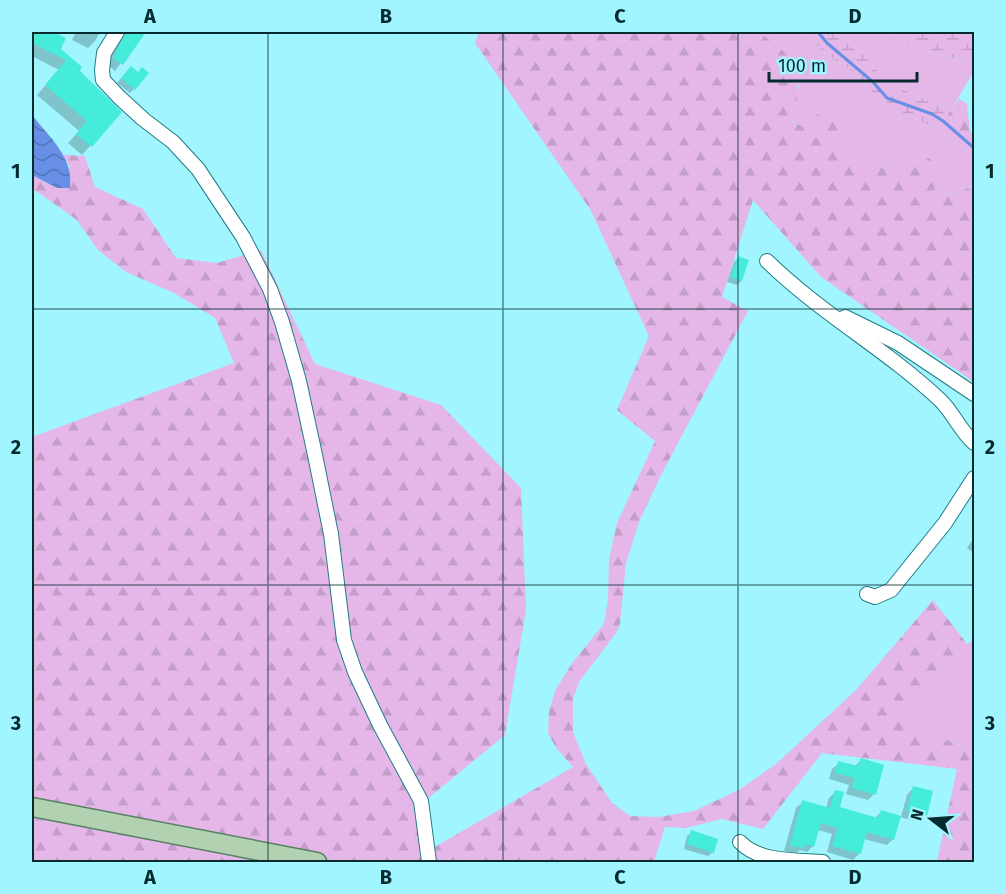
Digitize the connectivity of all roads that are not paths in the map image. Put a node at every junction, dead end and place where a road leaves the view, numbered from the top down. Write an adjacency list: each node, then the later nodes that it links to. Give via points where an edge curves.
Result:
1 (117, 32): 11 (street, via 104,52 103,80 172,141 198,170 243,237 270,289 299,381 317,466 331,534 344,640 380,725 421,801)
2 (767, 261): 3 (street)
3 (819, 305): 4 (street, via 898,343); 5 (street, via 942,401)
4 (975, 394)
5 (975, 443)
6 (975, 478): 7 (street, via 891,590 875,597)
7 (867, 594)
8 (32, 807): 10 (main road)
9 (740, 842): 12 (street, via 759,855)
10 (317, 862)
11 (429, 862)
12 (823, 862)

